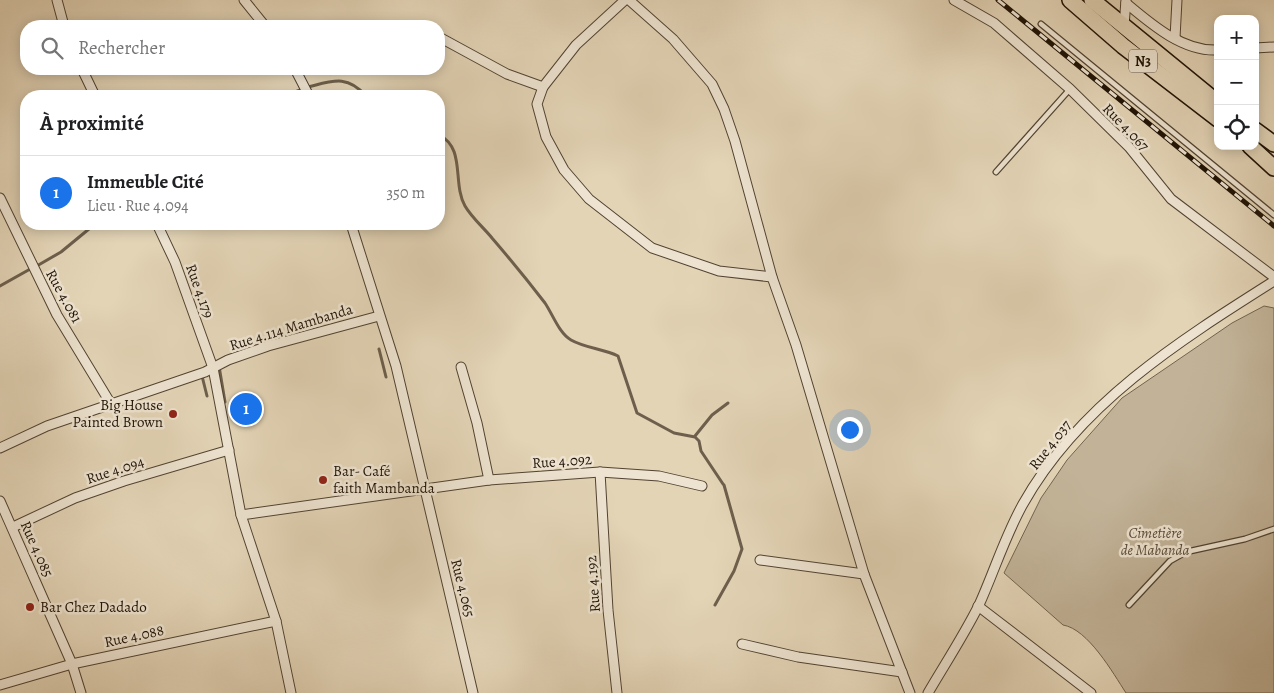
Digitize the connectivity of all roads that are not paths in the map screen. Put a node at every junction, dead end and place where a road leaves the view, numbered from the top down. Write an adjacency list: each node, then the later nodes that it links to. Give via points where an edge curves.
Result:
1 (57, 0): 9 (street)
2 (244, 0): 10 (street)
3 (627, 0): 20 (street, via 576,45); 35 (street, via 672,39 712,84 736,141)
4 (954, 0): 21 (street, Rue 4.067, via 994,23)
5 (1070, 0): 25 (highway, N3, via 1123,46)
6 (1092, 0): 12 (highway, N3)
7 (1177, 0): 13 (street)
8 (1126, 2): 12 (street); 13 (street, via 1160,32)
9 (62, 20)
10 (259, 20)
11 (1041, 24): 32 (lane)
12 (1124, 26): 24 (highway, N3)
13 (1175, 38): 17 (street, via 1205,51)
14 (445, 40): 20 (street, via 507,74)
15 (1274, 47): 16 (street)
16 (1259, 48)
17 (1214, 50)
18 (85, 75): 22 (street)
19 (299, 75): 23 (street)
20 (542, 87): 35 (street, via 537,104 546,138 564,170 589,199 652,248 719,271)
21 (1070, 89): 30 (lane); 36 (street, Rue 4.067, via 1129,147 1171,199)
22 (92, 90)
23 (306, 90)
24 (1214, 100)
25 (1214, 116)
26 (1259, 133): 27 (highway)
27 (1274, 144)
28 (1254, 150): 29 (highway)
29 (1274, 168)
30 (996, 172)
31 (0, 198): 40 (street, Rue 4.081, via 57,315)
32 (1274, 215)
33 (160, 230): 38 (street, Rue 4.179, via 175,262)
34 (353, 230): 37 (street, Rue 4.065)
35 (772, 277): 52 (street, via 796,344)
36 (1274, 279): 54 (street, Rue 4.037, via 1128,381 1067,442 1023,504)
37 (379, 316): 38 (street, Rue 4.114 Mambanda, via 268,346); 46 (street, Rue 4.065, via 396,366)
38 (213, 368): 40 (street, Rue 4.114 Mambanda); 42 (street, Rue 4.179)
39 (461, 368): 44 (street)
40 (111, 404): 41 (street, Rue 4.114 Mambanda, via 47,426)
41 (0, 448)
42 (229, 450): 48 (street, Rue 4.179); 49 (street, Rue 4.094, via 83,495)
43 (600, 472): 44 (street, Rue 4.092); 45 (street, Rue 4.092, via 659,476); 63 (street, Rue 4.192, via 608,610)
44 (489, 480): 46 (street, Rue 4.092)
45 (702, 486)
46 (424, 489): 48 (street, Rue 4.092); 62 (street, Rue 4.065)
47 (0, 501): 49 (street, Rue 4.085)
48 (241, 515): 55 (street, Rue 4.179)
49 (13, 527): 57 (street, Rue 4.085)
50 (1274, 529): 53 (lane, via 1186,552 1170,561)
51 (760, 560): 52 (street)
52 (864, 574): 58 (street)
53 (1129, 605)
54 (978, 606): 65 (street, Rue 4.037); 66 (street)
55 (276, 621): 57 (street, Rue 4.088); 61 (street, Rue 4.179)
56 (742, 644): 58 (street, via 798,658)
57 (72, 664): 59 (street, Rue 4.088); 60 (street, Rue 4.085)
58 (902, 672): 64 (street)
59 (0, 685)
60 (82, 693)
61 (292, 693)
62 (473, 693)
63 (617, 693)
64 (910, 693)
65 (928, 693)
66 (1091, 693)

